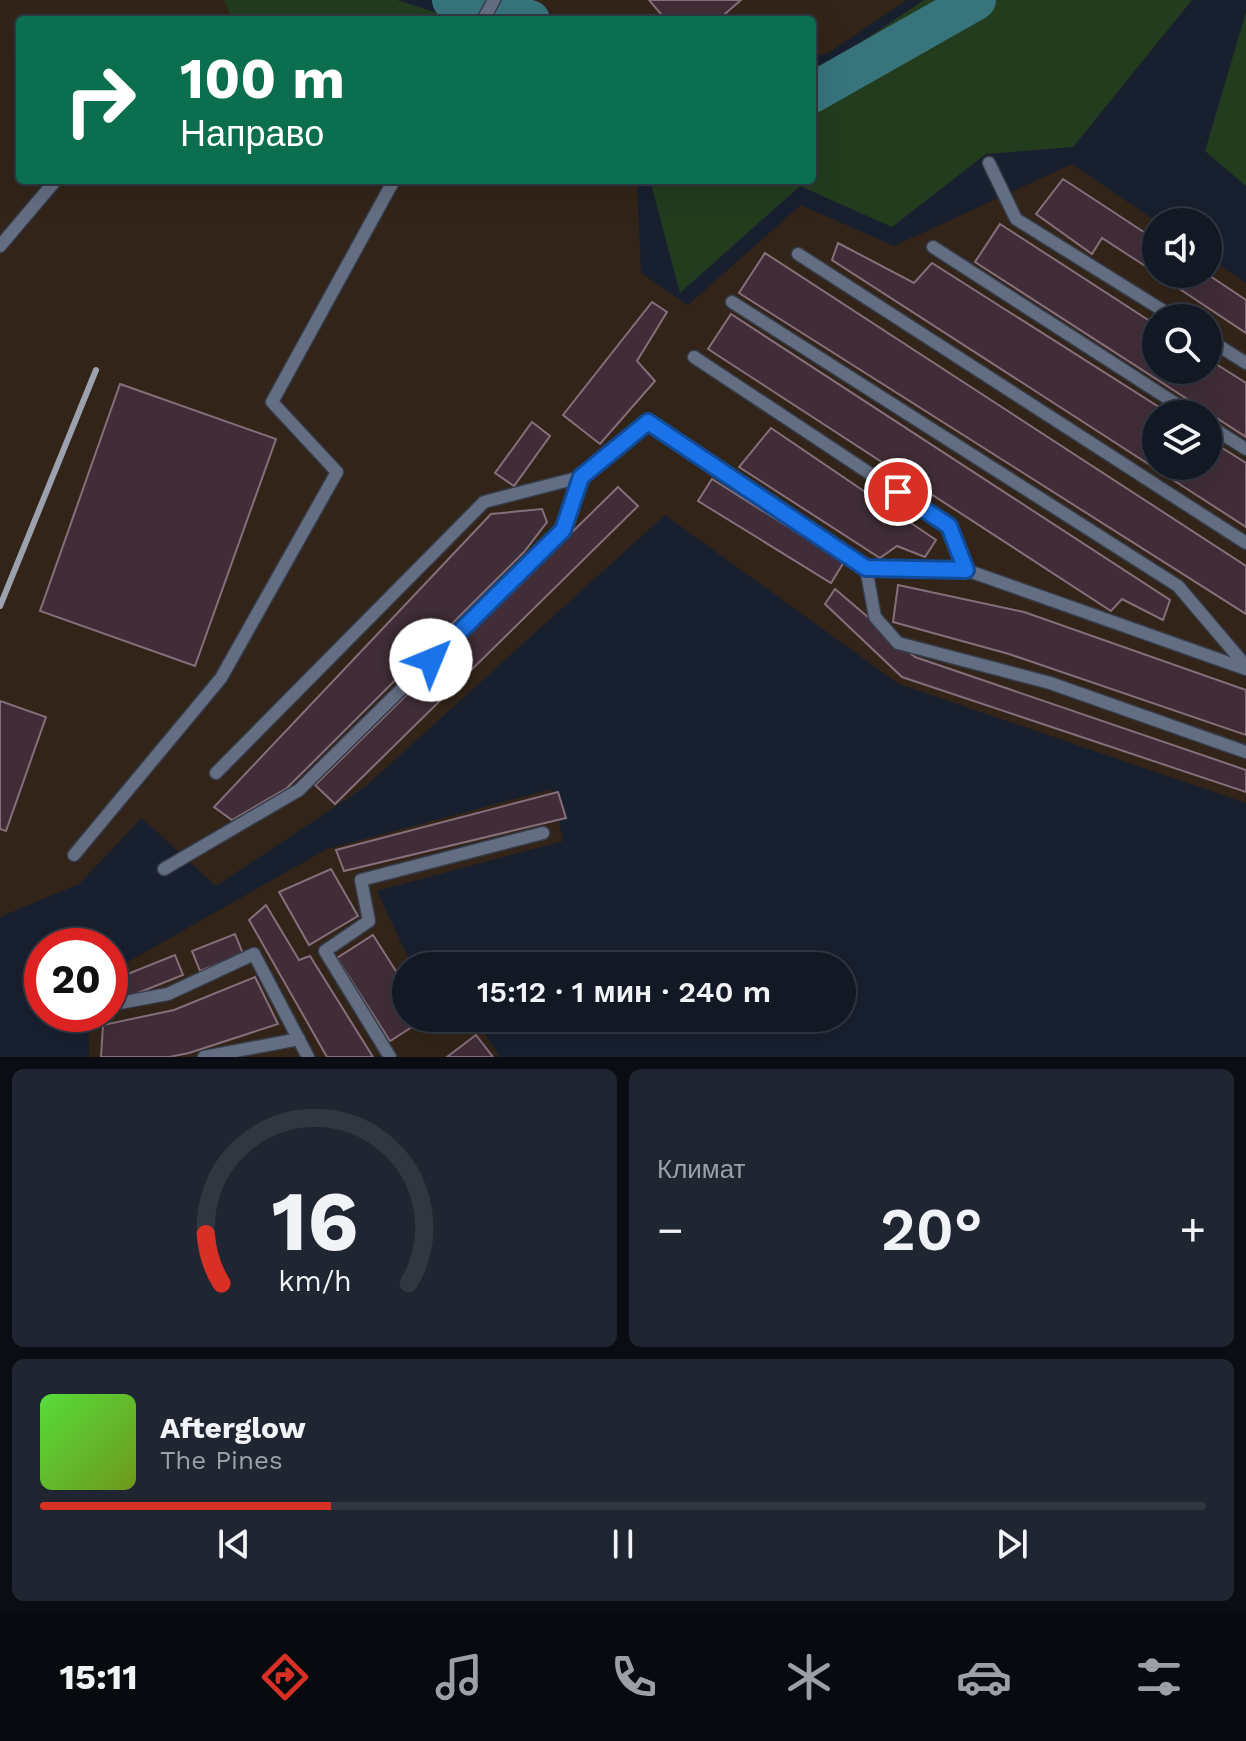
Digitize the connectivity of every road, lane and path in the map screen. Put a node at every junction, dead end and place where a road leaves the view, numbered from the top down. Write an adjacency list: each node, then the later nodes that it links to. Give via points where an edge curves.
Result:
1 (989, 163): 8 (lane, via 1016,219)
2 (53, 184): 4 (lane)
3 (392, 184): 23 (lane, via 272,402 337,472 221,678)
4 (0, 246)
5 (933, 247): 12 (lane)
6 (798, 254): 16 (lane)
7 (732, 302): 19 (lane, via 1178,586)
8 (1153, 304)
9 (1222, 348): 11 (lane)
10 (694, 357): 18 (lane, via 949,526)
11 (1246, 363)
12 (1170, 400)
13 (1222, 434): 14 (lane)
14 (1246, 449)
15 (581, 477): 17 (lane, via 648,422); 21 (lane, via 484,502); 24 (lane, via 563,530 299,790)
16 (1246, 543)
17 (866, 568): 18 (lane); 20 (lane, via 875,617 898,643 1050,683)
18 (966, 570): 19 (lane)
19 (1246, 668)
20 (1246, 752)
21 (216, 773)
22 (543, 833): 29 (lane, via 361,880 369,921 325,951)
23 (74, 855)
24 (164, 869)
25 (128, 1001): 26 (lane, via 168,994 254,954)
26 (299, 1039): 27 (lane); 28 (lane)
27 (204, 1057)
28 (308, 1057)
29 (390, 1057)

